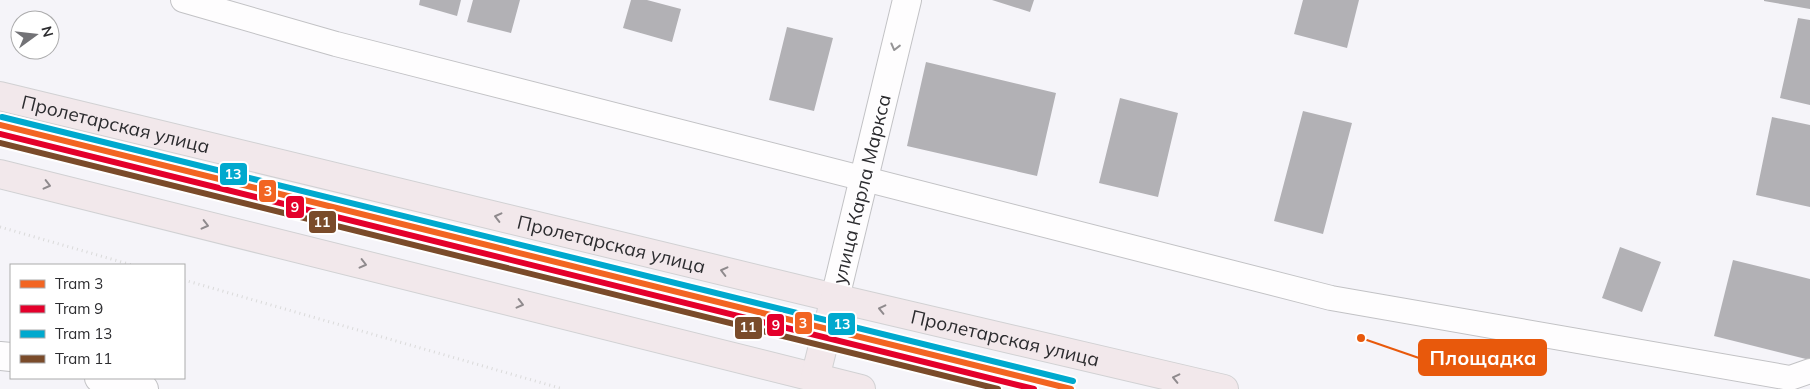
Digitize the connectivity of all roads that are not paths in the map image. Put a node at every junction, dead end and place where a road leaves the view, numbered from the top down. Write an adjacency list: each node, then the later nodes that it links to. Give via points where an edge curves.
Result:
1 (183, 0): 5 (lane, via 336,44)
2 (907, 0): 5 (street, улица Карла Маркса, one-way to 5)
3 (0, 96): 6 (main road, Пролетарская улица, one-way to 3)
4 (0, 174): 8 (main road, one-way to 8)
5 (862, 178): 6 (street, улица Карла Маркса); 7 (lane, via 1331,298 1790,378)
6 (835, 298): 8 (main road, улица Карла Маркса); 12 (main road, Пролетарская улица, one-way to 6)
7 (1810, 371)
8 (815, 378): 11 (main road)
9 (103, 379): 10 (street)
10 (144, 389)
11 (861, 389)
12 (1224, 389)

